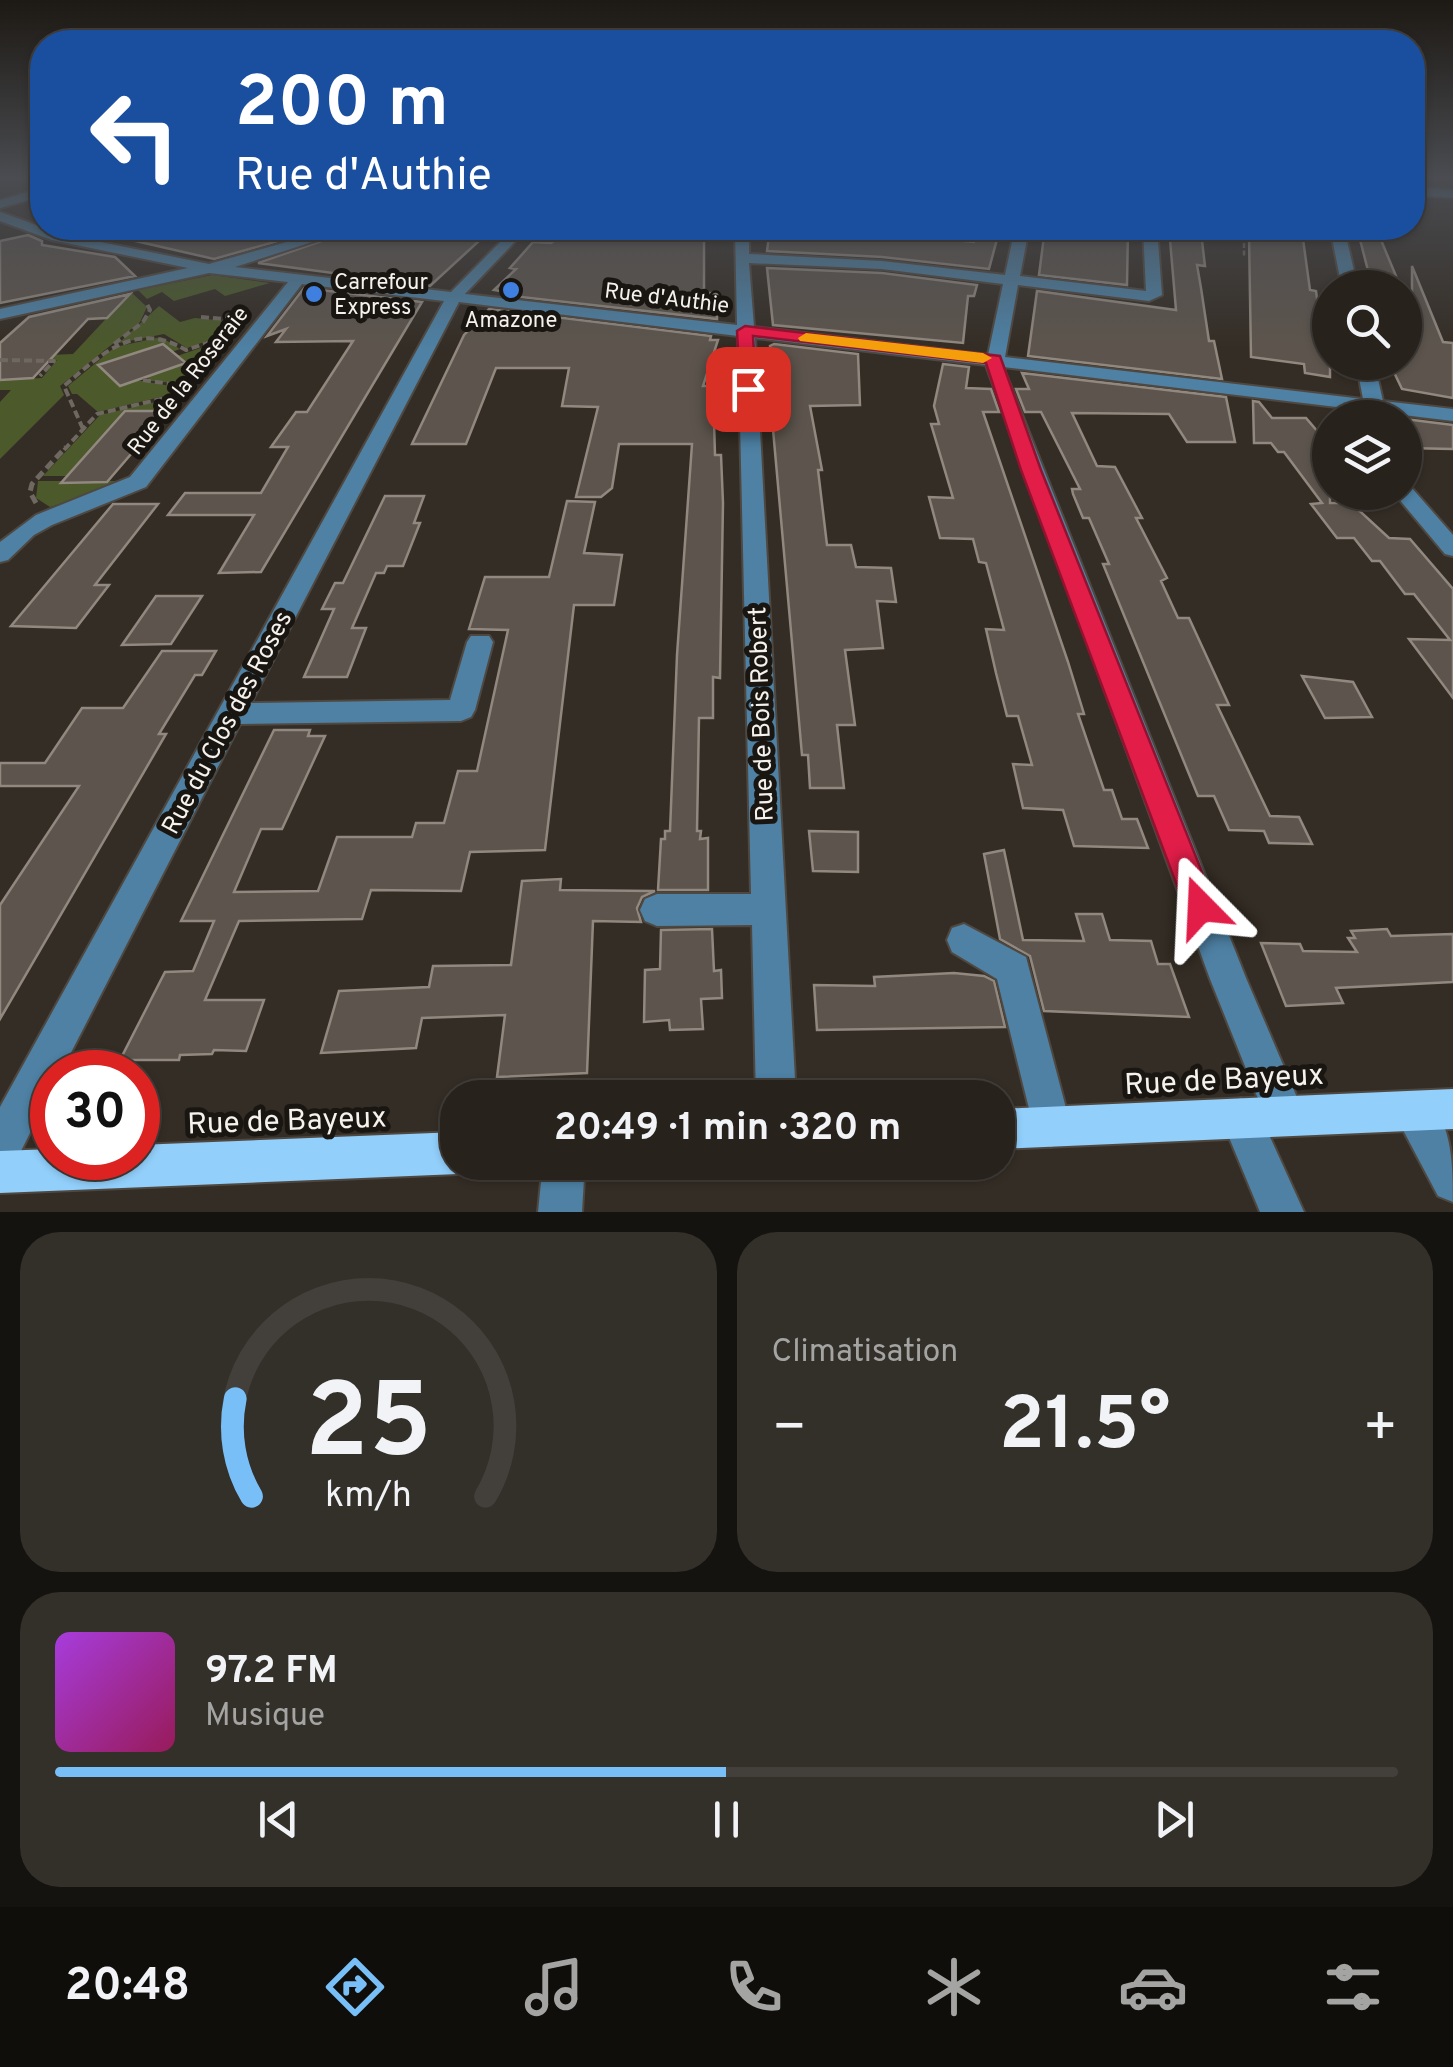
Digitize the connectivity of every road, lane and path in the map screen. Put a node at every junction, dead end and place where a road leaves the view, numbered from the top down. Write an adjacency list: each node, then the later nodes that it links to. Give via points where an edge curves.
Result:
1 (72, 240): 11 (street, Rue d'Authie)
2 (311, 240): 11 (street)
3 (509, 240): 16 (street, Rue du Clos des Roses)
4 (742, 240): 10 (street, Rue de Bois Robert)
5 (1019, 240): 14 (street)
6 (1151, 240): 14 (street, via 1152,295)
7 (1244, 240): 9 (path)
8 (1340, 240): 12 (street)
9 (1244, 256)
10 (741, 258): 14 (street); 20 (street, Rue de Bois Robert)
11 (208, 268): 13 (street, Rue d'Authie); 17 (street)
12 (1346, 270)
13 (298, 279): 16 (street, Rue d'Authie); 38 (street, Rue de la Roseraie, via 138,482 44,520)
14 (1010, 280): 23 (street)
15 (140, 298): 22 (path, via 149,313)
16 (455, 298): 20 (street, Rue d'Authie); 40 (street, Rue du Clos des Roses)
17 (0, 314)
18 (201, 317): 19 (path)
19 (241, 320)
20 (745, 331): 23 (street, Rue d'Authie); 41 (street, Rue de Bois Robert)
21 (227, 337): 22 (path, via 186,350 162,336)
22 (113, 346): 34 (path, via 64,386)
23 (994, 359): 29 (street, Rue d'Authie); 46 (street, via 1031,470)
24 (0, 360): 25 (path, via 54,361)
25 (40, 376)
26 (143, 380): 27 (path)
27 (185, 386)
28 (178, 395): 34 (path, via 97,414)
29 (1320, 397): 30 (street); 31 (street, Rue d'Authie)
30 (1322, 400)
31 (1343, 400)
32 (1422, 411): 33 (street, Rue d'Authie)
33 (1453, 416)
34 (84, 428): 36 (path, via 32,484 33,500)
35 (1419, 510): 37 (street)
36 (44, 512)
37 (1453, 549)
38 (0, 555)
39 (480, 642): 40 (street, via 461,710)
40 (231, 714): 50 (street, Rue du Clos des Roses)
41 (768, 909): 42 (street); 44 (street, Rue de Bois Robert)
42 (657, 910)
43 (964, 940): 48 (street, via 1013,969)
44 (775, 1080)
45 (1433, 1110): 46 (main road, Rue de Bayeux); 54 (street)
46 (1284, 1116): 47 (main road, Rue de Bayeux)
47 (1241, 1118): 48 (main road, Rue de Bayeux); 56 (street)
48 (1051, 1127): 49 (main road, Rue de Bayeux)
49 (1015, 1128)
50 (0, 1148)
51 (440, 1153): 52 (main road, Rue de Bayeux)
52 (0, 1172)
53 (563, 1180): 55 (street)
54 (1453, 1181)
55 (560, 1212)
56 (1282, 1212)

